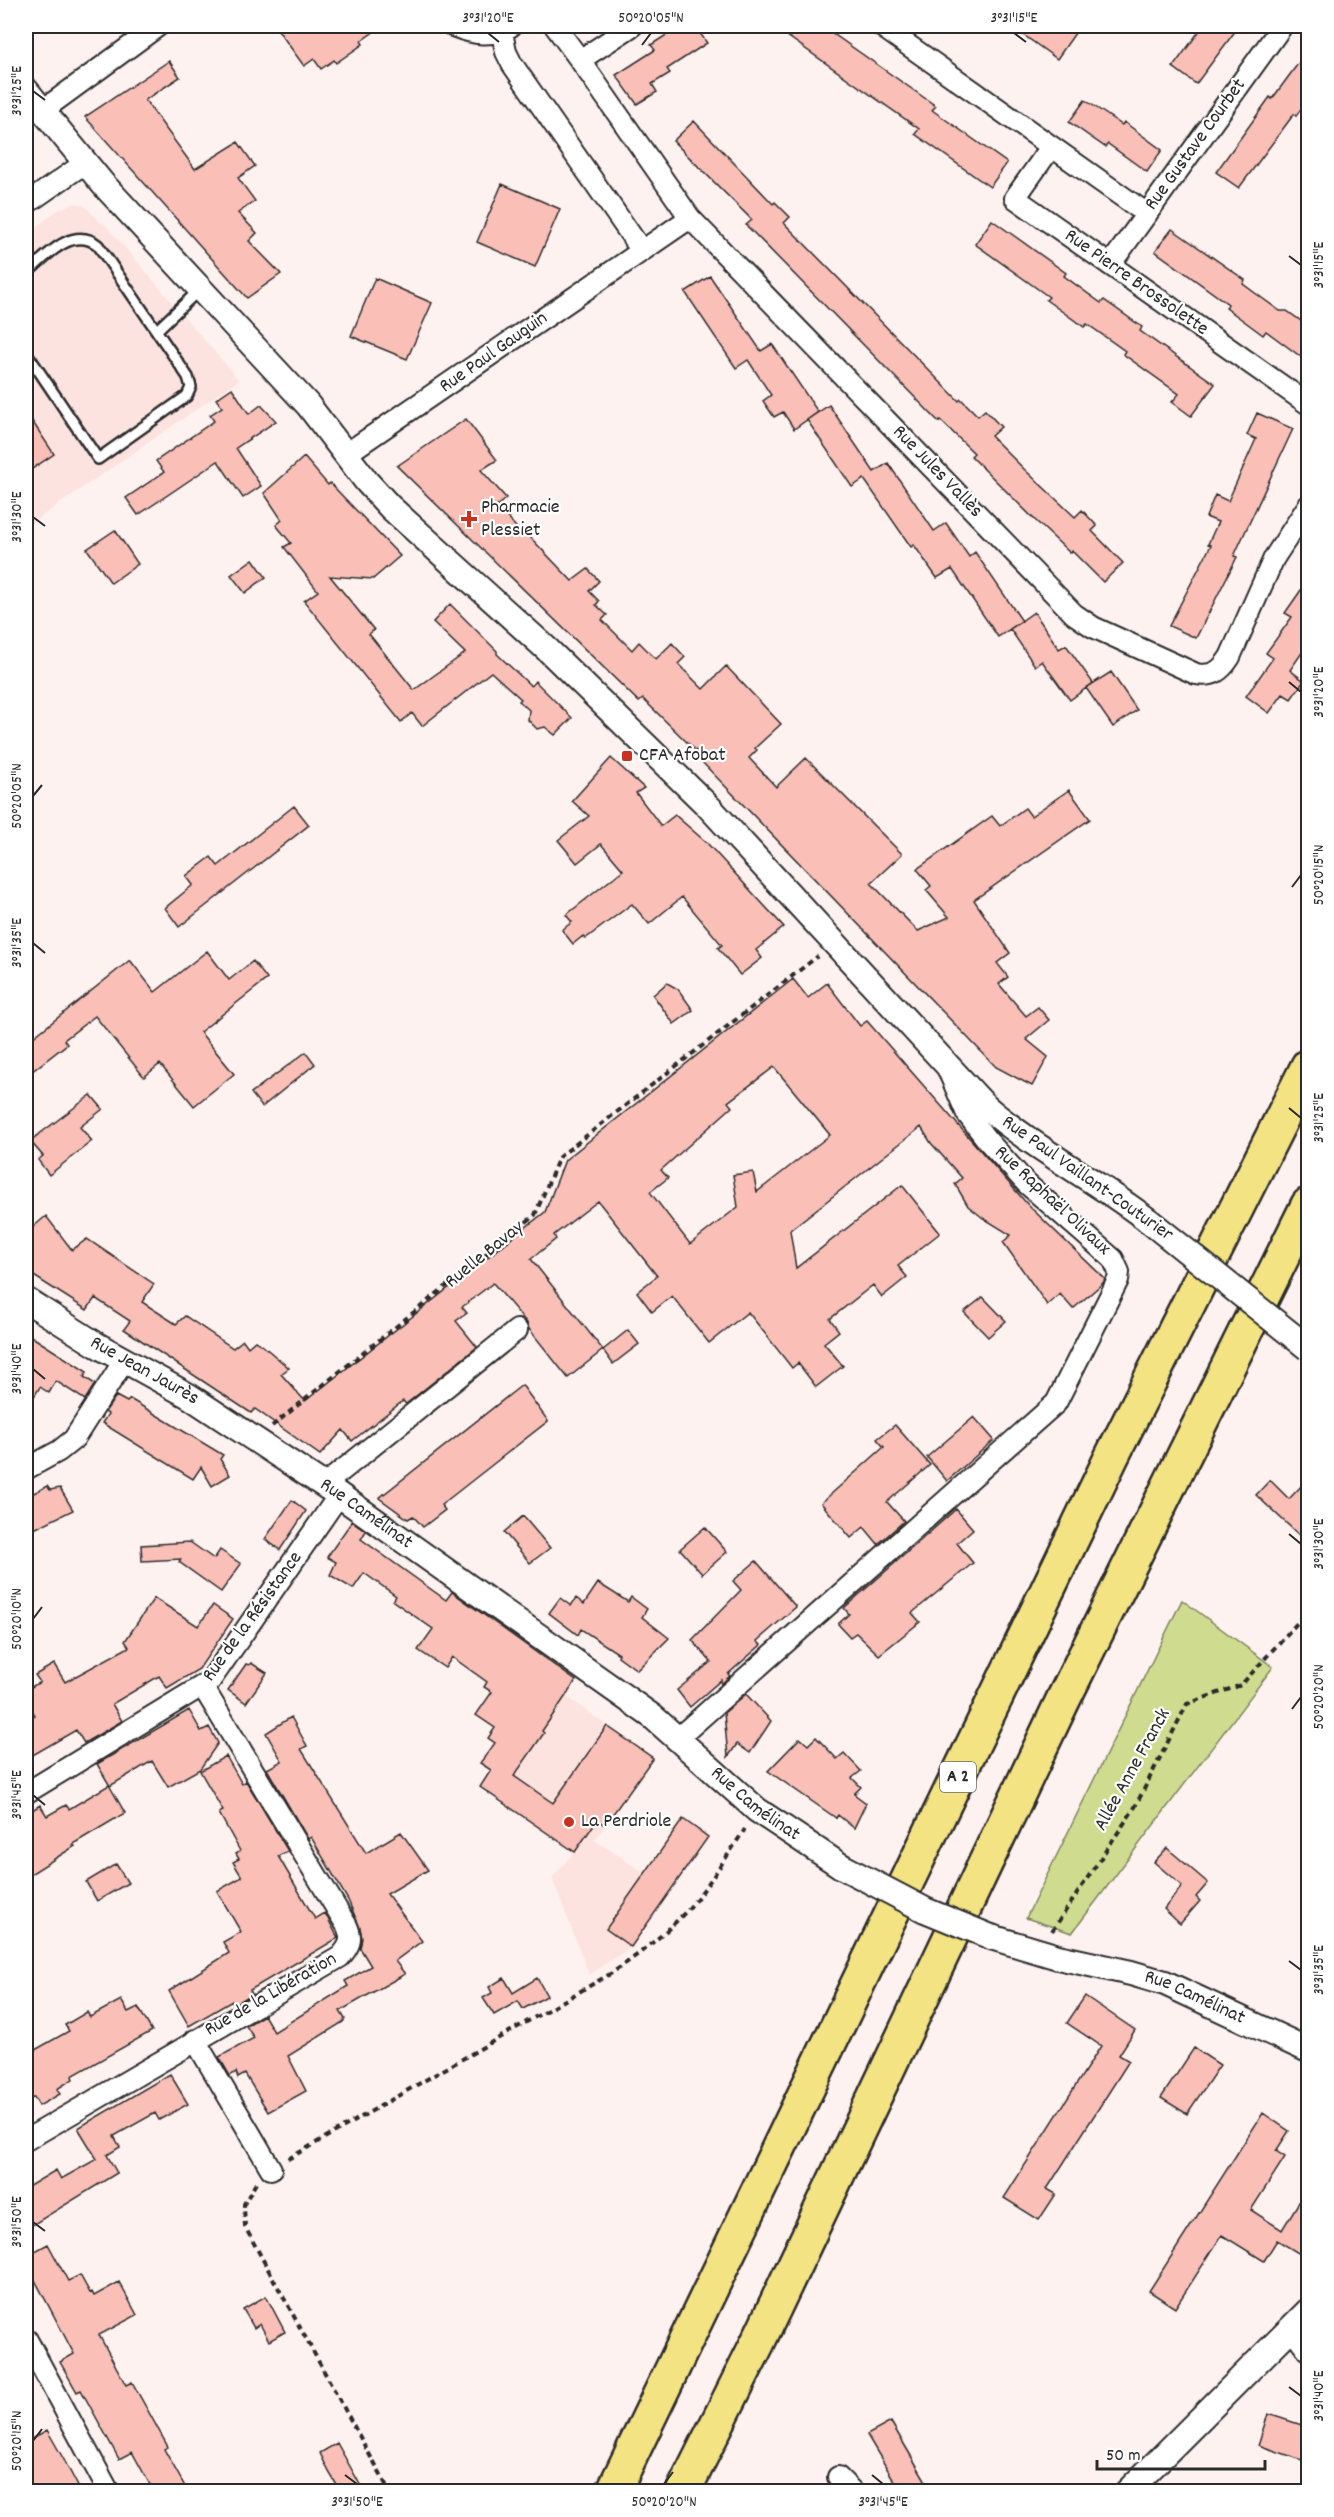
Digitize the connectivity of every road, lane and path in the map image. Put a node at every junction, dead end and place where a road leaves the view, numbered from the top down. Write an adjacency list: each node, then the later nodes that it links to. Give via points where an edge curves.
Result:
1 (158, 26): 10 (street)
2 (453, 26): 7 (street, via 477,33)
3 (555, 26): 8 (street)
4 (632, 26): 8 (street)
5 (881, 26): 11 (street)
6 (1282, 26): 14 (street, Rue Gustave Courbet)
7 (506, 29): 16 (street, via 506,52 512,64)
8 (580, 60): 15 (street, Rue Jules Vallès)
9 (26, 90): 10 (street, Rue Paul Vaillant-Couturier)
10 (43, 111): 12 (street, Rue Paul Vaillant-Couturier)
11 (1051, 147): 14 (street); 17 (street, Rue Pierre Brossolette, via 1015,198)
12 (85, 163): 13 (street); 19 (street, Rue Paul Vaillant-Couturier)
13 (26, 204)
14 (1146, 214): 17 (street, Rue Gustave Courbet)
15 (690, 218): 16 (street, Rue Paul Gauguin); 24 (street, Rue Jules Vallès, via 1074,614 1094,627 1196,674 1213,675 1230,657 1279,549)
16 (642, 251): 23 (street, Rue Paul Gauguin)
17 (1110, 265): 22 (street, Rue Pierre Brossolette)
18 (26, 274): 20 (lane, via 67,241 76,237 92,240)
19 (200, 289): 20 (lane); 23 (street, Rue Paul Vaillant-Couturier, via 308,405)
20 (157, 330): 21 (lane, via 188,377 190,391 98,459)
21 (26, 352)
22 (1308, 403)
23 (346, 454): 25 (street, Rue Paul Vaillant-Couturier, via 408,524 549,651 709,807)
24 (1308, 506)
25 (835, 943): 26 (street, Rue Paul Vaillant-Couturier); 33 (path, Ruelle Bavay, via 559,1156 535,1215)
26 (944, 1062): 31 (street, Rue Paul Vaillant-Couturier, bridge, via 1014,1130 1149,1221); 38 (street, Rue Raphaël Olivaux, via 967,1114 987,1140 1028,1184 1113,1259 1118,1280 1056,1404)
27 (1308, 1066): 53 (highway, A 2, via 1112,1456)
28 (1308, 1205): 54 (highway, via 1068,1692)
29 (26, 1300): 32 (street, Rue Jean Jaurès)
30 (517, 1330): 35 (street)
31 (1308, 1348)
32 (124, 1360): 33 (street, Rue Jean Jaurès, via 189,1396); 34 (street, via 74,1439)
33 (259, 1443): 35 (street, Rue Camélinat)
34 (26, 1469)
35 (331, 1490): 37 (street, Rue de la Résistance, via 216,1676); 38 (street, Rue Camélinat)
36 (1308, 1611): 41 (path, Allée Anne Franck, via 1241,1685 1186,1704 1135,1807)
37 (203, 1687): 39 (street, Rue de la Résistance); 42 (street, Rue de la Libération, via 351,1938 340,1957)
38 (678, 1738): 40 (street, Rue Camélinat)
39 (26, 1793)
40 (757, 1810): 41 (street, Rue Camélinat, bridge, via 842,1866 916,1906 991,1937); 45 (path, via 687,1910 637,1955)
41 (1039, 1951): 43 (street, Rue Camélinat, via 1165,1983)
42 (195, 2040): 44 (street, Rue de la Libération); 45 (street)
43 (1308, 2050)
44 (26, 2140)
45 (271, 2169): 52 (path, via 256,2183 244,2204 245,2227)
46 (1308, 2311): 47 (street)
47 (1291, 2328): 49 (street); 56 (street)
48 (26, 2338): 51 (street)
49 (1308, 2350)
50 (837, 2477): 55 (street)
51 (109, 2492)
52 (390, 2492)
53 (613, 2492)
54 (683, 2492)
55 (853, 2492)
56 (1127, 2492)

